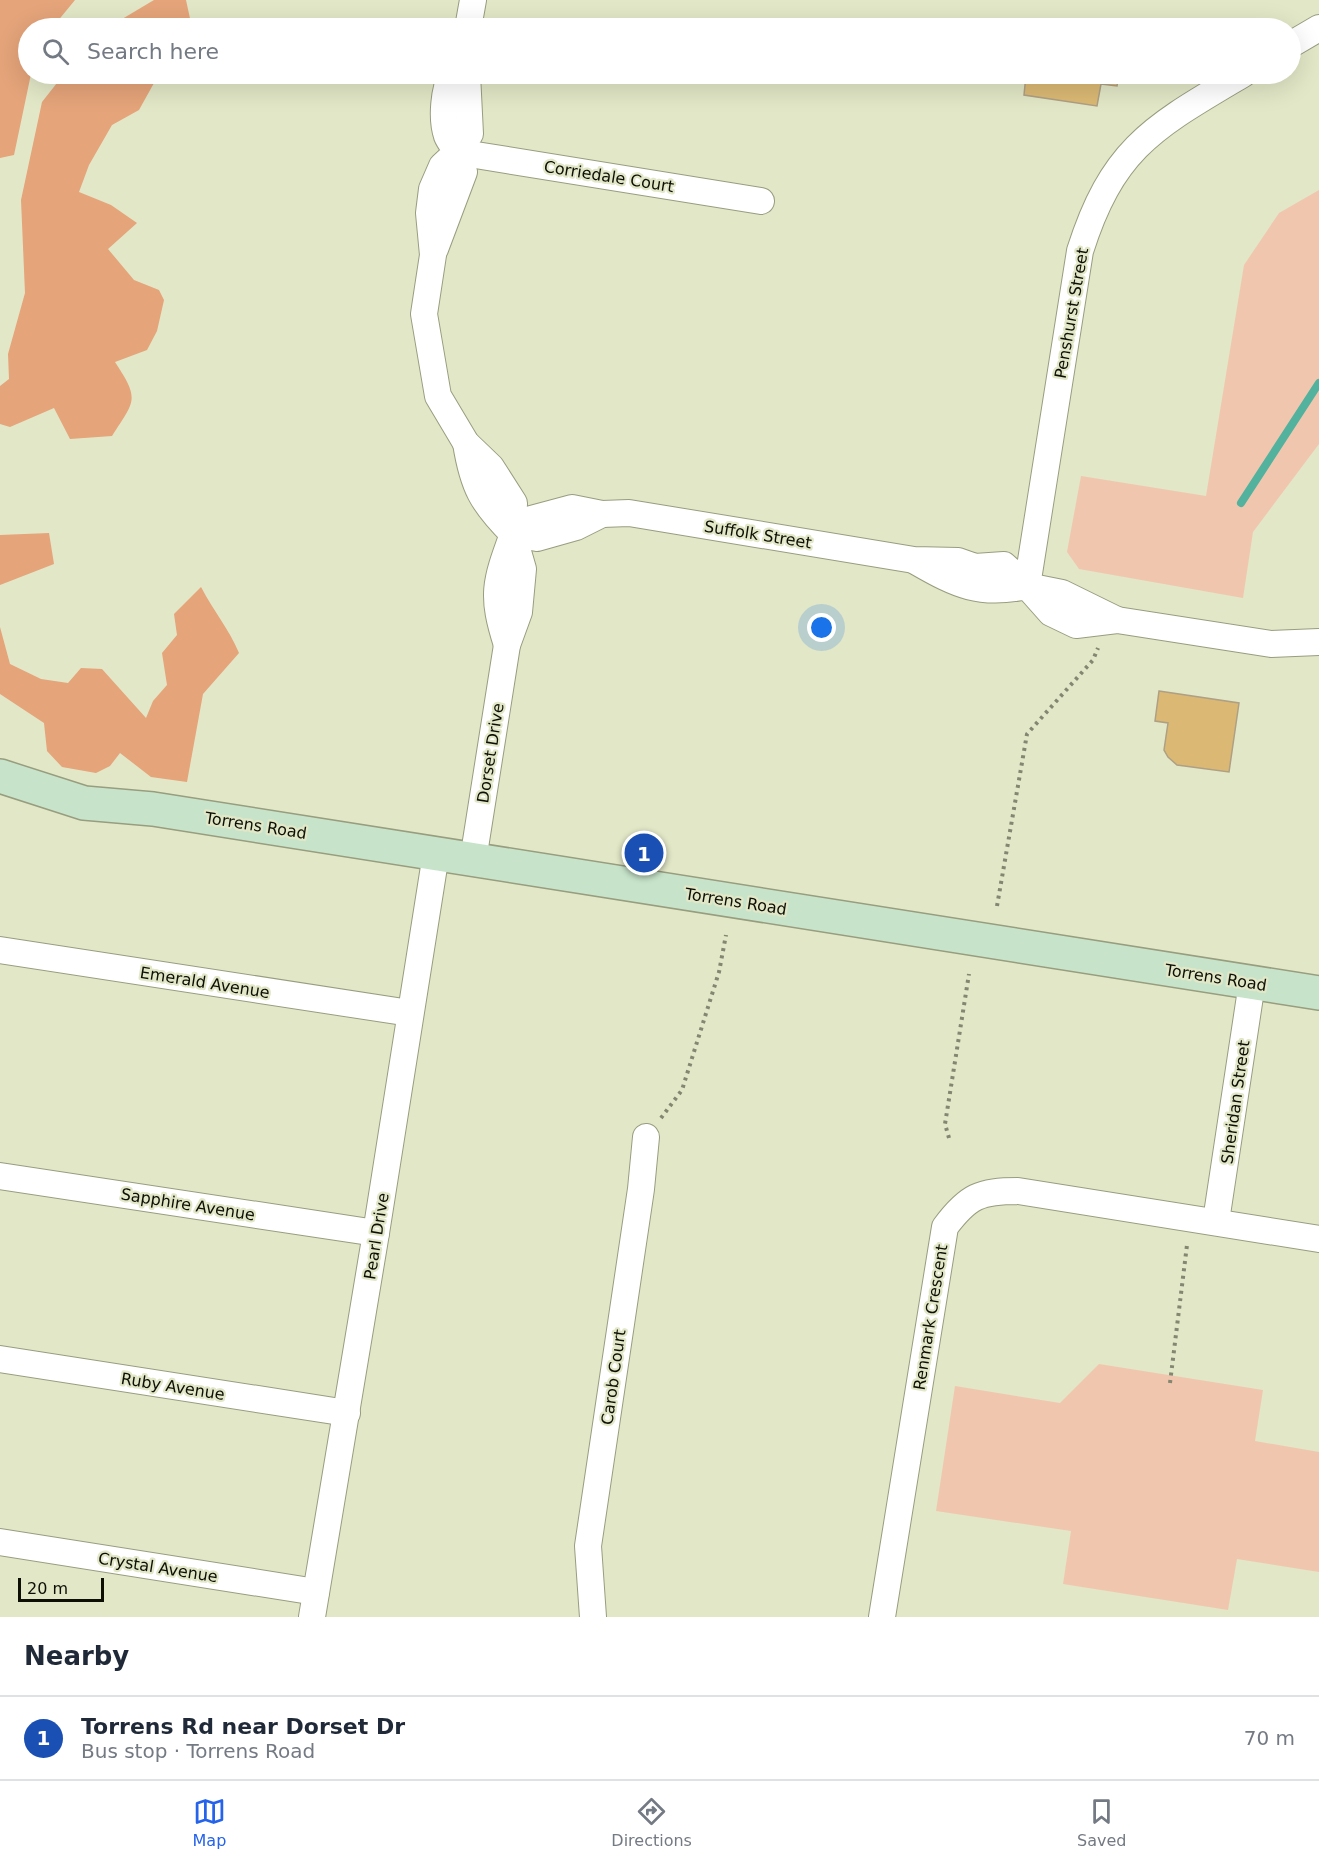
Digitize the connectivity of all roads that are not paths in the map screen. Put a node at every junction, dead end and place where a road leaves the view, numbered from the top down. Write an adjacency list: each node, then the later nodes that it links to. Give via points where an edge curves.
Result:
1 (473, 0): 2 (street)
2 (470, 18)
3 (1319, 28): 4 (street)
4 (1301, 39)
5 (447, 84): 8 (street, via 447,135)
6 (468, 84): 8 (street, via 470,134)
7 (1226, 84): 11 (street, Penshurst Street, via 1171,117 1138,143 1113,175 1093,211 1080,251)
8 (457, 152): 9 (street, Corriedale Court); 10 (street, via 442,166 432,189 429,213 433,255 424,314 438,396 466,443 471,477 492,514)
9 (761, 201)
10 (513, 534): 11 (street, Suffolk Street, via 537,538 576,527 602,514 629,513 914,560 958,561 975,567 1004,565); 17 (street, Dorset Drive, via 496,590 496,612 507,645)
11 (1027, 586): 12 (street, via 1062,593 1117,620 1271,644)
12 (1319, 642)
13 (0, 754): 15 (main road, Torrens Road)
14 (0, 776): 15 (main road, Torrens Road, via 84,803)
15 (153, 809): 16 (main road, Torrens Road)
16 (436, 854): 17 (main road, Torrens Road); 21 (street, Pearl Drive)
17 (473, 860): 19 (main road, Torrens Road)
18 (0, 950): 21 (street, Emerald Avenue)
19 (1252, 983): 20 (main road, Torrens Road); 24 (street, Sheridan Street)
20 (1319, 993)
21 (410, 1013): 25 (street, Pearl Drive)
22 (646, 1137): 31 (street, Carob Court, via 588,1546)
23 (0, 1176): 25 (street, Sapphire Avenue)
24 (1216, 1221): 26 (street, Renmark Crescent); 32 (street, Renmark Crescent, via 1018,1191 981,1194 958,1209 945,1227 941,1248)
25 (376, 1233): 28 (street, Pearl Drive)
26 (1319, 1239)
27 (0, 1359): 28 (street, Ruby Avenue)
28 (347, 1413): 30 (street, Pearl Drive)
29 (0, 1542): 30 (street, Crystal Avenue)
30 (314, 1605)
31 (593, 1617)
32 (882, 1617)

